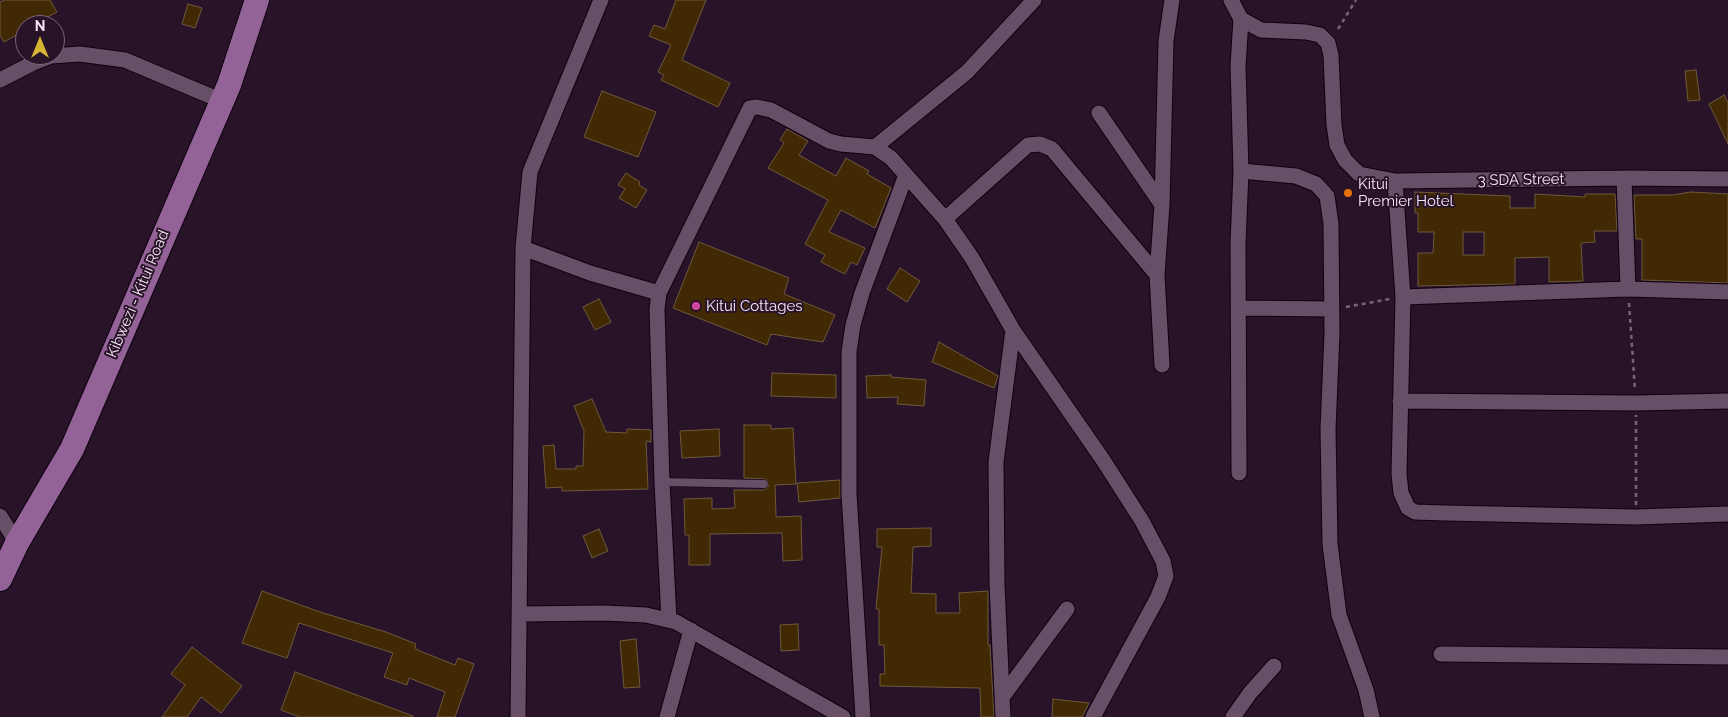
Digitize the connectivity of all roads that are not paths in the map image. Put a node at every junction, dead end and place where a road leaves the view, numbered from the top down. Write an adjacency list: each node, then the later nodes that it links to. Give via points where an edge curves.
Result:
1 (257, 0): 8 (main road, Kibwezi - Kitui Road)
2 (600, 0): 18 (street, via 530,172)
3 (1034, 0): 10 (street, via 967,72)
4 (1172, 0): 16 (street, via 1166,41)
5 (1231, 0): 6 (street)
6 (1240, 19): 11 (street); 15 (street, 3 SDA Street, via 1261,30 1320,35 1328,43 1337,146 1359,174)
7 (0, 80): 8 (street, via 51,56 80,54 125,60)
8 (222, 101): 35 (main road, Kibwezi - Kitui Road, via 72,449)
9 (1099, 113): 16 (street)
10 (875, 147): 12 (street, via 891,158); 22 (street, via 829,141 771,110 750,108)
11 (1241, 171): 24 (street); 25 (street, via 1296,176 1316,184 1327,196 1331,224)
12 (906, 175): 17 (street); 48 (street, via 862,293 849,352 849,494)
13 (1624, 178): 14 (street, 3 SDA Street); 15 (street, 3 SDA Street); 20 (street)
14 (1728, 179)
15 (1395, 181): 23 (street)
16 (1162, 205): 19 (street)
17 (945, 219): 19 (street, via 1028,146 1040,144 1052,149); 26 (street, via 972,258)
18 (524, 248): 22 (street, via 590,273); 38 (street)
19 (1157, 275): 27 (street)
20 (1628, 289): 21 (street); 23 (street)
21 (1728, 292)
22 (659, 293): 31 (street)
23 (1403, 297): 29 (street)
24 (1239, 308): 25 (street); 30 (street)
25 (1332, 309): 52 (street, via 1328,429 1330,544 1339,616 1366,690)
26 (1013, 330): 44 (street, via 996,462 997,585); 50 (street, via 1103,460 1163,561 1166,576 1158,596)
27 (1162, 365)
28 (1728, 400): 29 (street, via 1636,403)
29 (1400, 401): 33 (street, via 1400,493 1408,508 1415,512 1636,517)
30 (1239, 474)
31 (662, 482): 32 (lane); 39 (street)
32 (764, 484)
33 (1728, 514)
34 (0, 516): 35 (street)
35 (17, 543): 36 (main road, Kibwezi - Kitui Road)
36 (0, 579)
37 (1067, 609): 44 (street)
38 (519, 614): 39 (street, via 605,613); 45 (street)
39 (669, 620): 40 (street)
40 (691, 630): 46 (street); 47 (street)
41 (1441, 654): 42 (street)
42 (1728, 657)
43 (1274, 666): 51 (street)
44 (1003, 696): 49 (street)
45 (518, 717)
46 (667, 717)
47 (843, 717)
48 (863, 717)
49 (1003, 717)
50 (1093, 717)
51 (1233, 717)
52 (1372, 717)

